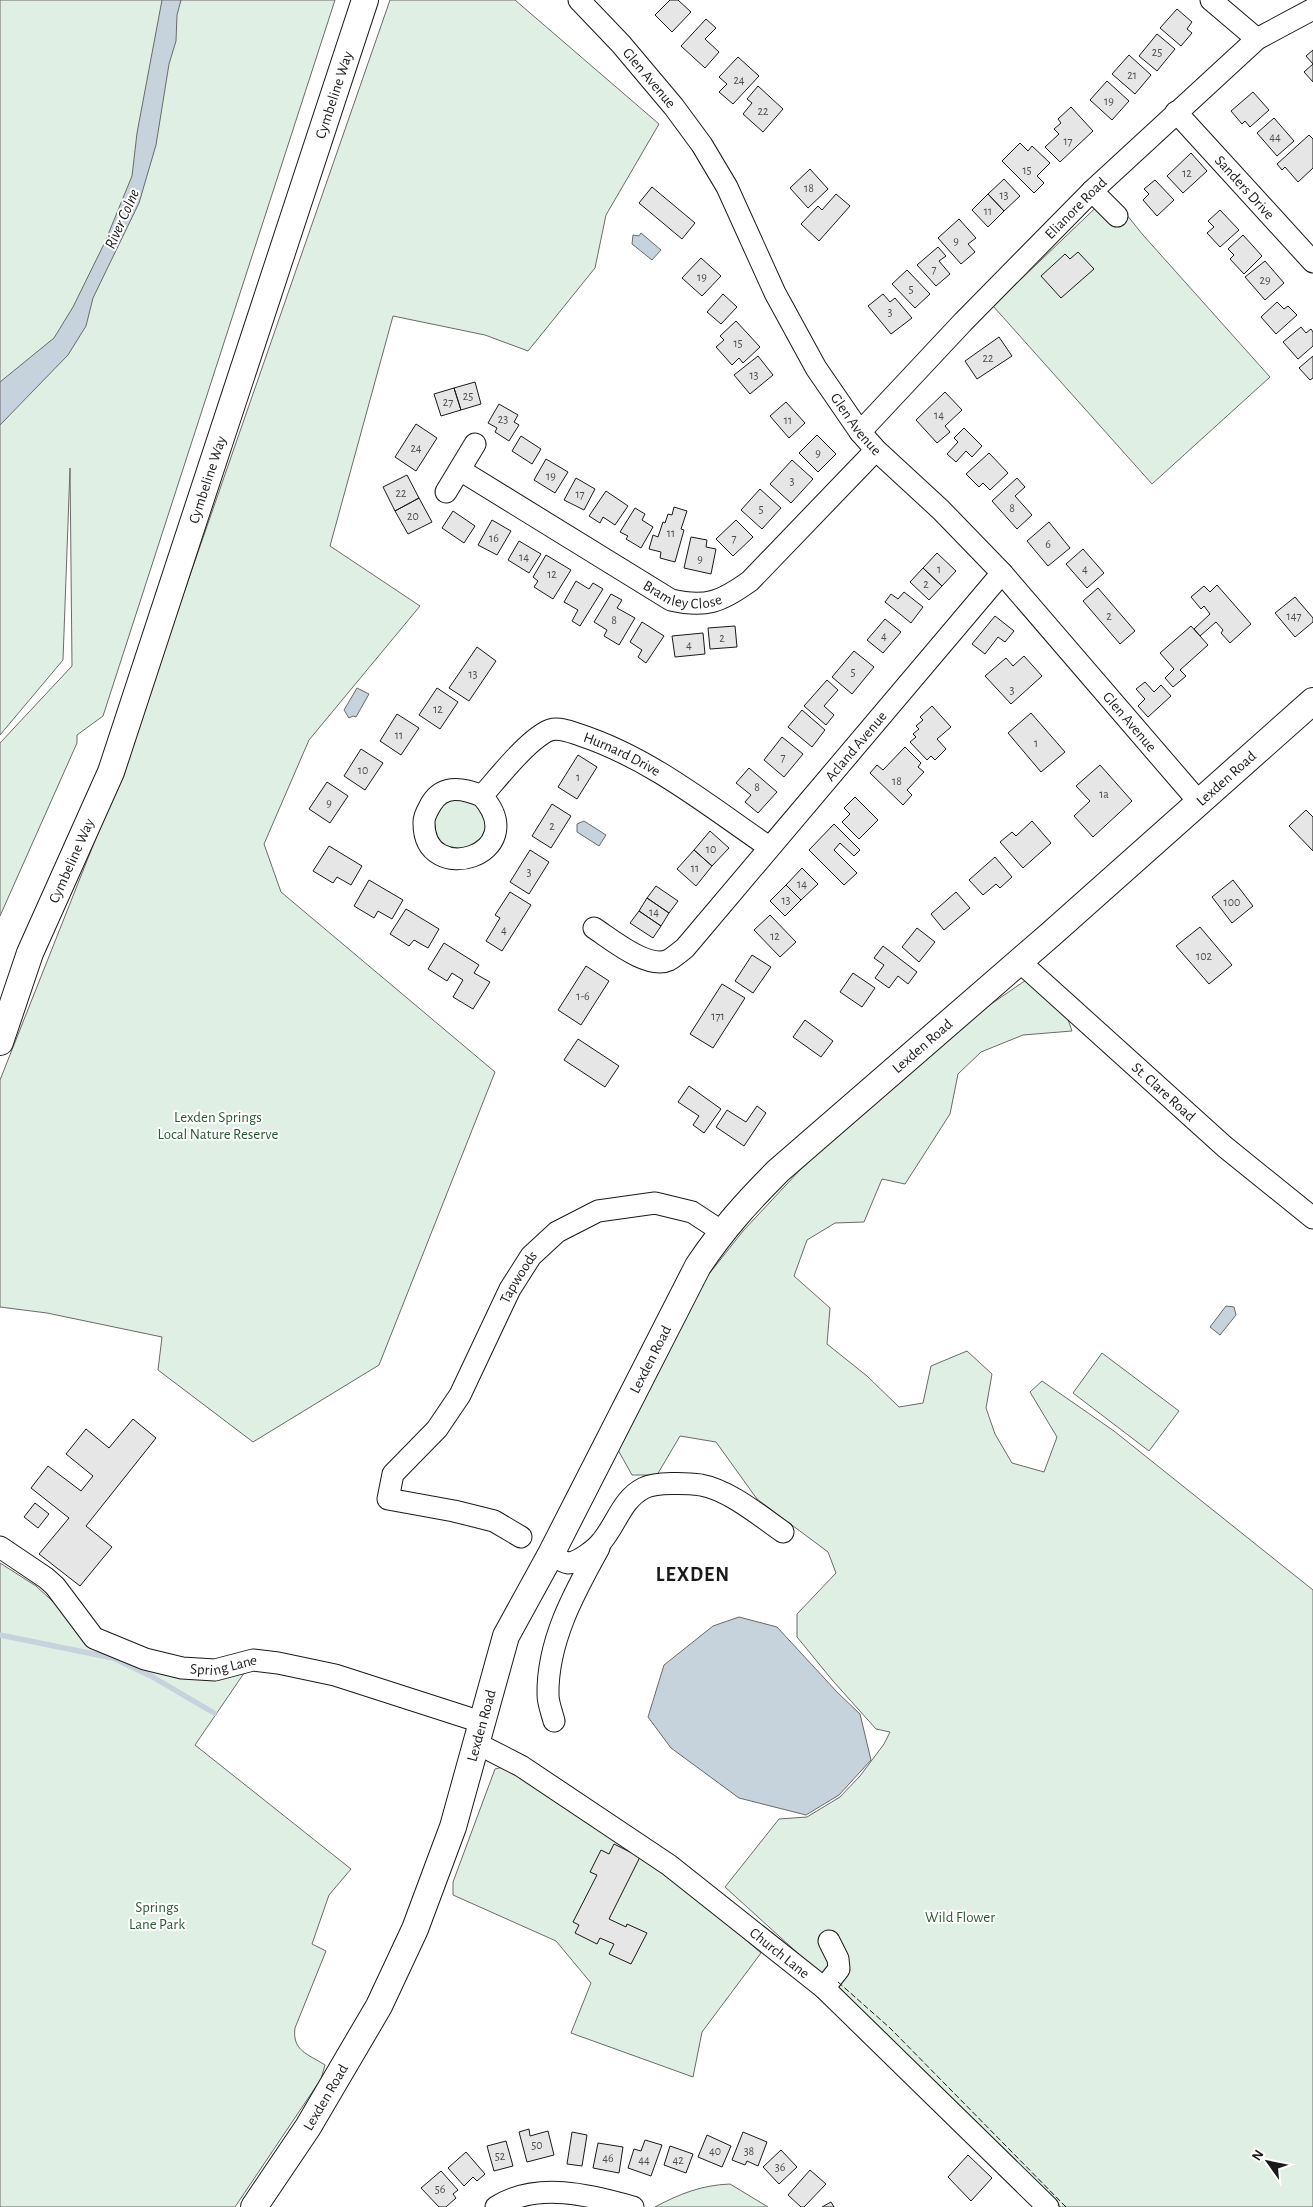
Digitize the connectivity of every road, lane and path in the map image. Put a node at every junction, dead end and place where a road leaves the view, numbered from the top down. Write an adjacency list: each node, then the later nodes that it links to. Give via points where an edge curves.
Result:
1 (365, 0): 21 (main road, Cymbeline Way, via 111,772)
2 (579, 0): 10 (street, Glen Avenue, via 621,44 702,145 727,187 775,293 816,368)
3 (1211, 0): 5 (street)
4 (1313, 9): 5 (street, Elianore Road)
5 (1257, 39): 6 (street, Elianore Road)
6 (1176, 112): 7 (street, Elianore Road); 9 (street, Sanders Drive)
7 (1092, 190): 8 (street); 10 (street, Elianore Road)
8 (1117, 216)
9 (1313, 262)
10 (860, 432): 12 (street, Glen Avenue)
11 (475, 444): 13 (street)
12 (876, 450): 13 (street, Bramley Close, via 750,582 712,603 692,604 671,600); 15 (street, Glen Avenue)
13 (460, 470): 14 (street)
14 (446, 492)
15 (1002, 573): 18 (street, Glen Avenue); 19 (street, Acland Avenue)
16 (1313, 702): 18 (main road, Lexden Road)
17 (482, 796): 19 (street, Hurnard Drive, via 541,735 552,730 564,730 611,745 676,783)
18 (1199, 802): 22 (main road, Lexden Road)
19 (768, 848): 20 (street, Acland Avenue, via 685,948 668,961 654,962 641,958)
20 (594, 928)
21 (30, 953): 23 (main road, Cymbeline Way); 24 (main road, Cymbeline Way)
22 (1019, 961): 25 (street, St. Clare Road, via 1225,1147); 26 (main road, Lexden Road, via 778,1171 740,1208)
23 (0, 983)
24 (0, 1042)
25 (1313, 1218)
26 (722, 1231): 28 (street, Tapwoods, via 692,1212 655,1203 598,1211 557,1232 531,1256 510,1289 455,1402 437,1429 392,1474 388,1499 494,1521); 31 (main road, Lexden Road, via 698,1266)
27 (783, 1532): 29 (street, via 721,1492 701,1485 668,1484 646,1487 630,1498)
28 (521, 1537)
29 (602, 1542): 31 (street, via 575,1562 566,1563); 32 (street, via 557,1633 548,1696)
30 (0, 1547): 33 (street, Spring Lane, via 50,1582 94,1638 144,1659 182,1668 215,1670 253,1660 336,1675)
31 (551, 1554): 33 (main road, Lexden Road, via 506,1636)
32 (554, 1721)
33 (479, 1733): 35 (street, Church Lane, via 521,1766 669,1865); 36 (main road, Lexden Road, via 453,1827 432,1885 379,2006 308,2127)
34 (829, 1941): 35 (street, via 839,1969)
35 (824, 1988): 39 (street, Church Lane)
36 (254, 2207)
37 (496, 2207): 38 (street, via 528,2194 554,2192)
38 (633, 2207)
39 (1048, 2207)

